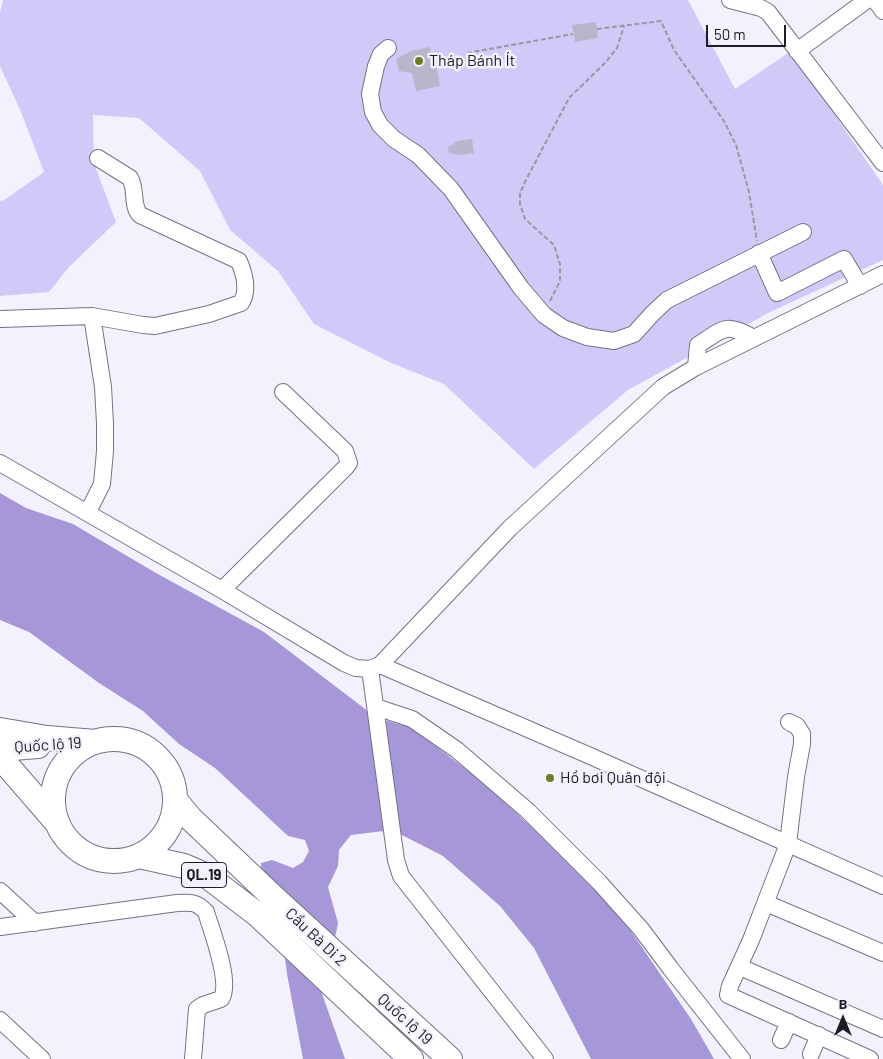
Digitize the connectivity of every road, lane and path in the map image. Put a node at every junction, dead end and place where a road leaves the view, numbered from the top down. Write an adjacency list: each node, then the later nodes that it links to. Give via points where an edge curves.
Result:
1 (730, 0): 9 (street, via 768,12)
2 (867, 0): 9 (street)
3 (875, 0): 4 (street)
4 (883, 11)
5 (624, 26): 6 (path); 14 (path, via 661,21 674,50 724,121 736,146 749,192); 17 (path, via 617,48 569,98 520,193 525,219 554,245 560,264 560,281)
6 (597, 30)
7 (573, 34): 10 (path)
8 (388, 48): 17 (street, via 376,66 370,94 373,112 380,125 418,155 451,189)
9 (797, 51): 12 (street)
10 (467, 54)
11 (98, 158): 18 (street, via 130,178 140,215 239,261 245,291 240,303 209,314 155,326)
12 (883, 163)
13 (803, 232): 14 (street)
14 (758, 253): 16 (street, via 777,293 844,259); 17 (street, via 667,300 634,334 614,341 587,337 563,328)
15 (883, 274): 16 (street)
16 (860, 286): 24 (street, via 696,367 663,387 510,528)
17 (541, 311)
18 (92, 316): 19 (street); 22 (street, via 103,388 105,451 102,484)
19 (0, 318)
20 (283, 392): 23 (street, via 345,451 348,463)
21 (0, 463): 22 (street)
22 (88, 512): 23 (street)
23 (222, 590): 24 (street, via 344,663 356,668)
24 (375, 667): 25 (street); 34 (street)
25 (377, 712): 56 (street, via 396,860 401,876); 57 (street, via 412,719 457,750 528,811 641,929)
26 (789, 722): 34 (street, via 802,734 802,744)
27 (0, 730): 28 (highway)
28 (95, 742): 29 (highway, Quốc lộ 19); 32 (highway, via 114,739 133,742 151,750 169,773); 33 (highway, via 67,760 58,774 53,808)
29 (0, 749)
30 (0, 757): 33 (highway, Quốc lộ 19)
31 (0, 779): 33 (highway)
32 (176, 801): 35 (highway, via 166,833); 43 (highway, Cầu Bà Di 2 / QL.19)
33 (58, 824): 35 (highway, via 68,840 83,852 101,859)
34 (788, 844): 36 (street); 38 (street)
35 (139, 856): 44 (highway, Cầu Bà Di 2 / QL.19, via 184,866 207,876 258,915)
36 (883, 886)
37 (0, 891): 39 (street)
38 (766, 903): 41 (street); 42 (street)
39 (35, 923): 40 (street); 53 (street, via 177,903 199,905 206,912 225,989 221,999 197,1009)
40 (0, 928)
41 (883, 953)
42 (740, 967): 46 (street, via 730,986 729,996); 47 (street)
43 (360, 978): 55 (highway, Quốc lộ 19 / QL.19)
44 (342, 994): 54 (highway, Quốc lộ 19 / QL.19)
45 (0, 1020): 52 (street)
46 (788, 1022): 48 (street); 49 (street)
47 (883, 1029)
48 (819, 1035): 50 (street); 51 (street)
49 (781, 1040)
50 (811, 1054)
51 (846, 1054): 58 (street)
52 (42, 1059)
53 (193, 1059)
54 (411, 1059)
55 (450, 1059)
56 (545, 1059)
57 (742, 1059)
58 (870, 1059)

